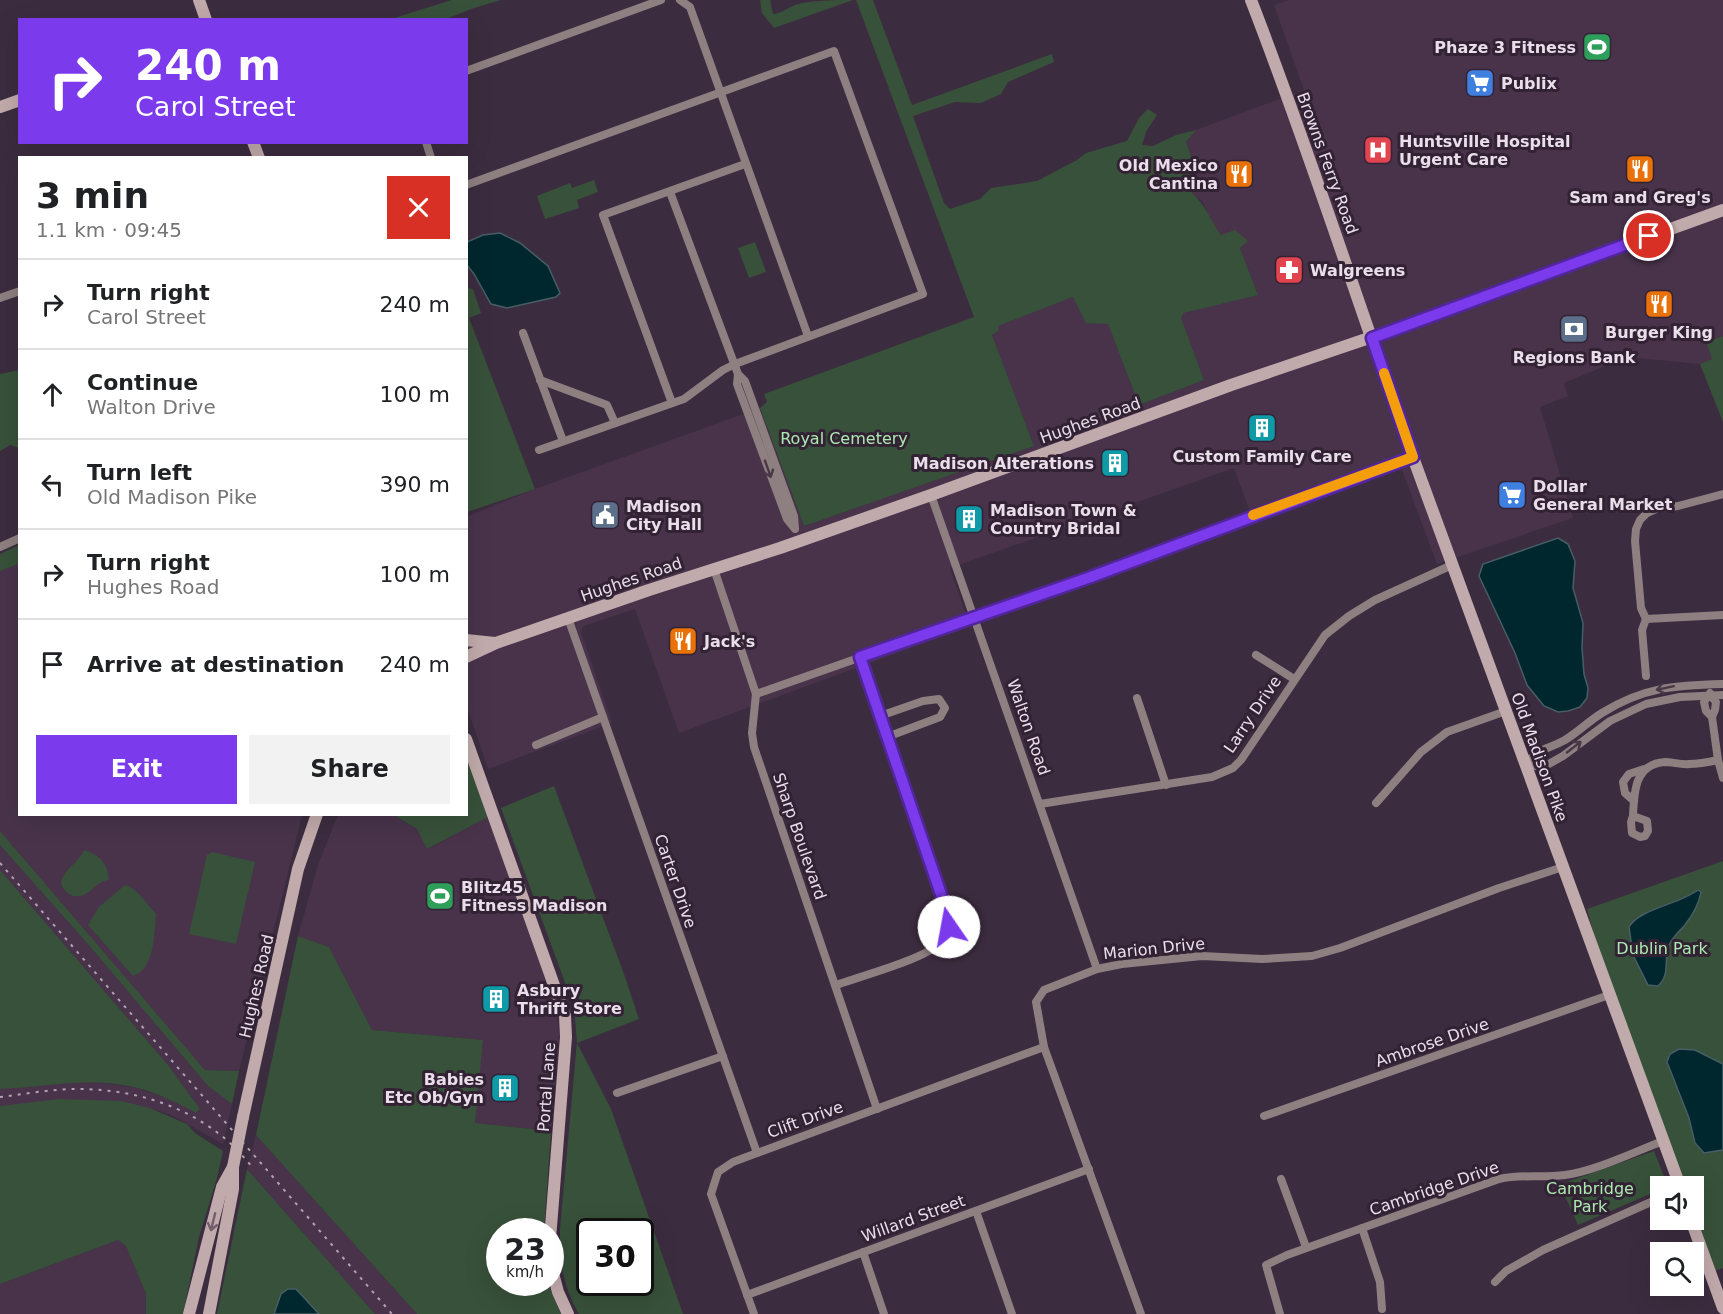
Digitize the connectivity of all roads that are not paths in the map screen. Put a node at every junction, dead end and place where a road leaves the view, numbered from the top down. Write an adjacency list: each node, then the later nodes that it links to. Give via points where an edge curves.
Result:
1 (199, 0): 5 (main road)
2 (661, 0): 6 (street)
3 (680, 0): 7 (street, via 690,7)
4 (1253, 1): 18 (main road, Browns Ferry Road)
5 (205, 18)
6 (468, 69)
7 (719, 92): 10 (street); 11 (street); 17 (street, via 834,51 915,272 923,294)
8 (18, 101): 9 (main road)
9 (0, 107)
10 (745, 164): 12 (street); 17 (street)
11 (468, 184)
12 (670, 192): 19 (street); 21 (street, via 603,215)
13 (1723, 210): 18 (main road, Hughes Road)
14 (18, 292): 15 (street)
15 (0, 298)
16 (523, 333): 20 (street)
17 (808, 336): 19 (street)
18 (1372, 338): 25 (main road, Old Madison Pike); 27 (main road, Hughes Road, via 1231,384)
19 (735, 364): 21 (street); 29 (street, via 737,384 760,434 786,519)
20 (540, 380): 22 (street, via 607,405); 23 (street)
21 (672, 403): 22 (street)
22 (615, 423): 23 (street)
23 (563, 441): 24 (street)
24 (539, 450)
25 (1413, 457): 31 (main road, Old Madison Pike); 34 (street, via 1088,578)
26 (1723, 494): 36 (street, via 1656,509 1640,520 1635,541 1641,608)
27 (931, 495): 29 (main road, Hughes Road); 34 (street, Walton Road)
28 (18, 539): 30 (street)
29 (800, 541): 32 (main road, Hughes Road)
30 (0, 547)
31 (1452, 565): 43 (street, Larry Drive, via 1349,616 1325,635); 50 (main road, Old Madison Pike)
32 (714, 569): 35 (main road, Hughes Road); 46 (street, Sharp Boulevard)
33 (1723, 615): 36 (street)
34 (973, 616): 41 (street); 63 (street, Walton Road)
35 (568, 618): 38 (main road, Hughes Road); 52 (street, Carter Drive)
36 (1647, 619): 42 (street, via 1642,630)
37 (468, 640): 38 (main road)
38 (496, 643): 40 (main road, Hughes Road)
39 (1256, 655): 43 (street)
40 (468, 656)
41 (860, 657): 46 (street); 51 (street)
42 (1646, 676)
43 (1294, 679): 60 (street, Larry Drive, via 1233,768 1212,777)
44 (1709, 684): 45 (street); 47 (street); 57 (street, one-way to 57, via 1673,686 1630,699 1601,713 1565,740 1536,752)
45 (1723, 684)
46 (756, 694): 68 (street, Sharp Boulevard, via 754,747)
47 (1710, 695): 48 (street); 56 (street, via 1704,702 1712,717); 57 (street, one-way to 47, via 1547,765 1610,721 1637,708 1669,699)
48 (1723, 695)
49 (1137, 698): 60 (street)
50 (1506, 711): 57 (main road, Old Madison Pike); 62 (street, via 1447,732 1421,752)
51 (880, 716): 53 (street); 53 (street, via 939,699 945,708 940,717)
52 (603, 717): 55 (street); 71 (street, Carter Drive)
53 (887, 737): 68 (street, via 949,927 942,941 928,952)
54 (468, 745): 83 (main road, Portal Lane, via 565,1016)
55 (536, 745)
56 (1718, 760): 58 (street, via 1653,763); 59 (street)
57 (1526, 764): 66 (main road, Old Madison Pike)
58 (1644, 769): 61 (street); 61 (street, via 1629,774 1623,782 1625,793)
59 (1723, 778)
60 (1166, 785): 63 (street, Larry Drive)
61 (1634, 801): 65 (street)
62 (1376, 803)
63 (1041, 804): 67 (street, Walton Road)
64 (316, 816): 77 (main road, Hughes Road, bridge, via 298,869)
65 (1633, 816)
66 (1563, 867): 67 (street, Marion Drive, via 1312,956 1202,956); 69 (main road, Old Madison Pike)
67 (1097, 969): 70 (street, Marion Drive, via 1044,990 1036,1002)
68 (837, 985): 73 (street, Sharp Boulevard)
69 (1609, 995): 74 (street, Ambrose Drive); 75 (main road, Old Madison Pike)
70 (1044, 1047): 73 (street, Clift Drive); 78 (street, Marion Drive)
71 (723, 1056): 72 (street); 76 (street, Carter Drive)
72 (617, 1093)
73 (877, 1109): 76 (street, Clift Drive)
74 (1263, 1116)
75 (1663, 1141): 79 (main road, Old Madison Pike); 84 (street, Cambridge Drive, via 1568,1175 1499,1179)
76 (756, 1153): 89 (street, Clift Drive, via 718,1172 711,1194)
77 (233, 1167): 93 (main road, Hughes Road, one-way to 93, via 222,1187); 94 (main road, Hughes Road)
78 (1089, 1169): 82 (street, Willard Street); 99 (street, Marion Drive)
79 (1676, 1176)
80 (1281, 1179): 86 (street)
81 (1650, 1202): 88 (street, via 1543,1250 1506,1271)
82 (976, 1211): 87 (street, Willard Street); 98 (street)
83 (552, 1218)
84 (1362, 1228): 86 (street, Cambridge Drive); 92 (street, via 1380,1282)
85 (1695, 1230): 91 (main road)
86 (1306, 1247): 100 (street, Cambridge Drive, via 1266,1265)
87 (863, 1252): 89 (street, Willard Street); 97 (street)
88 (1495, 1282)
89 (747, 1295): 96 (street, Clift Drive)
90 (560, 1296): 95 (main road)
91 (1723, 1308)
92 (1382, 1309)
93 (189, 1314)
94 (209, 1314)
95 (568, 1314)
96 (754, 1314)
97 (884, 1314)
98 (1012, 1314)
99 (1140, 1314)
100 (1280, 1314)

